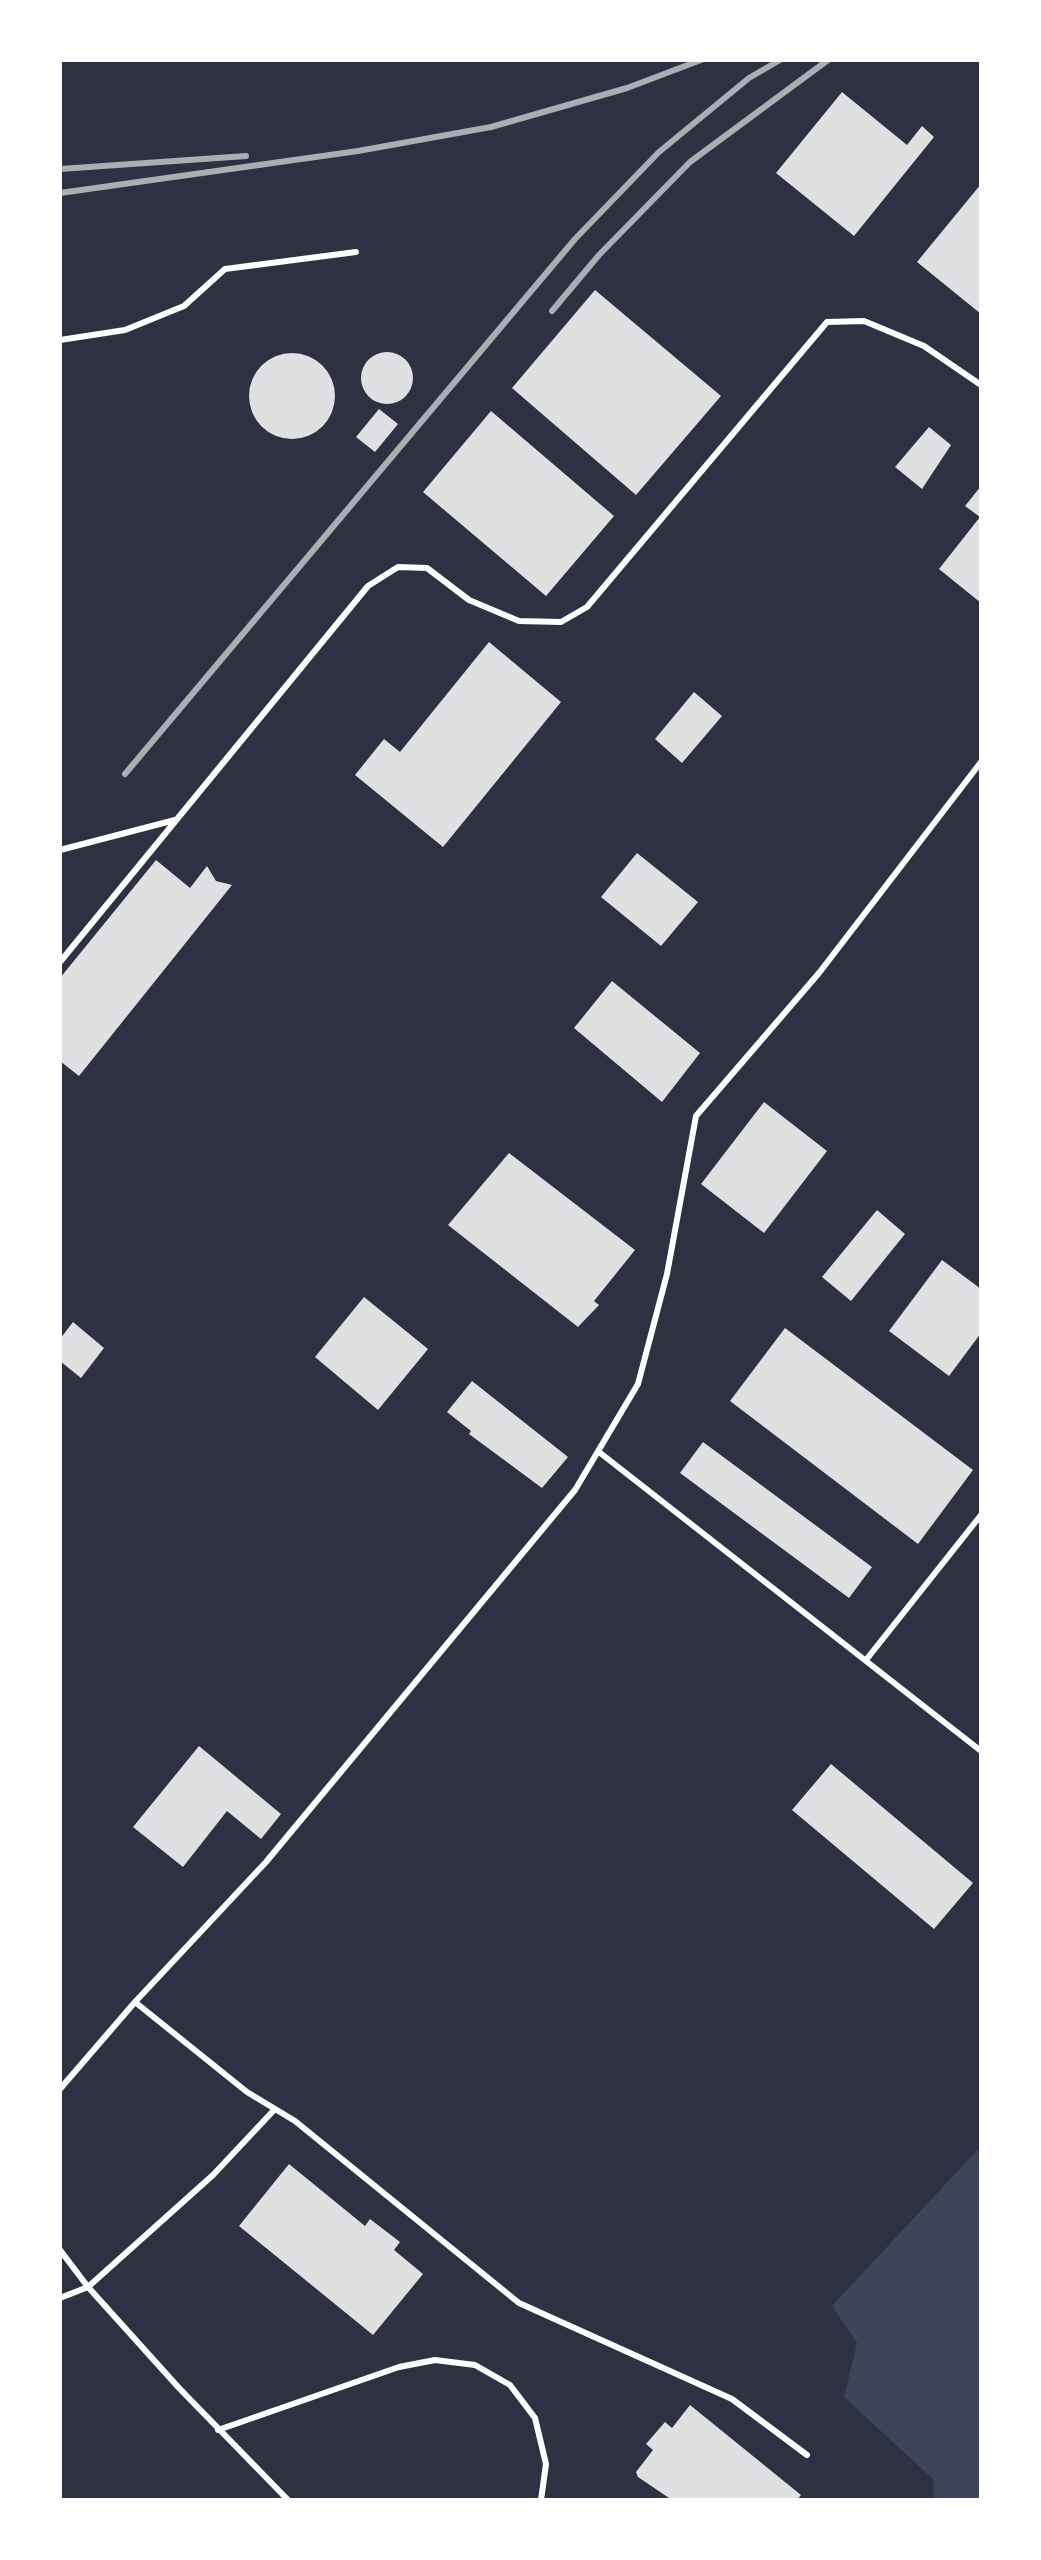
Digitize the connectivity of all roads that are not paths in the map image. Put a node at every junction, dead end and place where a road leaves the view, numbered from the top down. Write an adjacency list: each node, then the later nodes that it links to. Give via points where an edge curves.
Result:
1 (356, 252): 2 (lane, via 225,269 184,306 125,330)
2 (60, 340)
3 (981, 385): 5 (lane, via 924,346 864,321 827,322 587,607 561,622 519,621 469,600 427,568 398,567 368,586)
4 (981, 762): 8 (lane, via 819,973 696,1116 667,1274 638,1384)
5 (175, 820): 6 (lane); 7 (lane)
6 (60, 850)
7 (60, 962)
8 (599, 1452): 10 (lane); 12 (lane, via 575,1490 266,1862)
9 (981, 1515): 10 (lane)
10 (866, 1660): 11 (lane)
11 (981, 1751)
12 (135, 2002): 13 (lane); 14 (lane)
13 (60, 2089)
14 (275, 2109): 16 (lane, via 213,2175); 19 (lane, via 519,2303 732,2399)
15 (60, 2250): 16 (lane)
16 (88, 2287): 17 (lane); 18 (lane)
17 (60, 2298)
18 (218, 2430): 20 (lane); 21 (lane, via 399,2367 435,2360 475,2365 510,2385 535,2418 546,2464)
19 (807, 2455)
20 (288, 2500)
21 (541, 2500)

